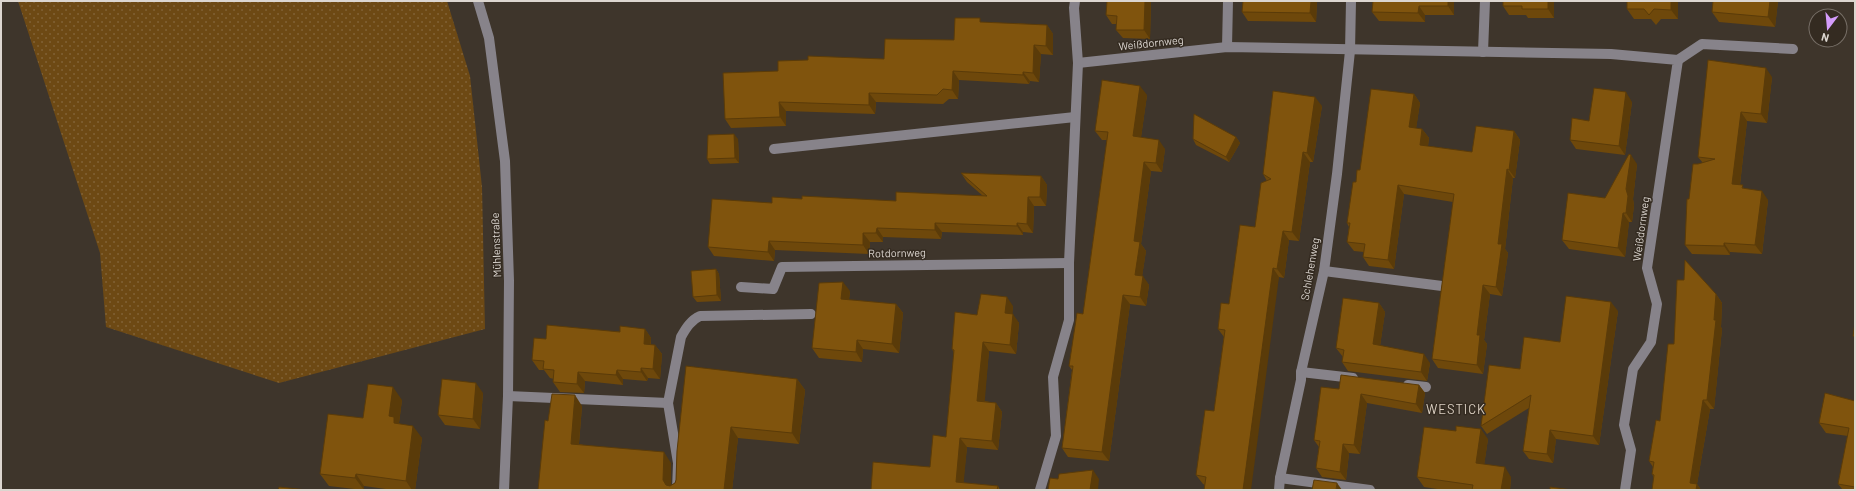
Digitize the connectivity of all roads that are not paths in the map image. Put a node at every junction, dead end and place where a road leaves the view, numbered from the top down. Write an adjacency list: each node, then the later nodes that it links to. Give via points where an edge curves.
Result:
1 (478, 1): 23 (street, Mühlenstraße, via 489,38 505,161 510,281)
2 (1075, 1): 11 (street)
3 (1228, 1): 6 (street)
4 (1351, 1): 8 (street)
5 (1485, 1): 9 (street)
6 (1227, 47): 8 (street, Weißdornweg); 11 (street, Weißdornweg)
7 (1793, 49): 10 (street, via 1702,44)
8 (1350, 51): 9 (street, Weißdornweg); 15 (street, Schlehenweg)
9 (1483, 52): 10 (street, Weißdornweg, via 1611,54)
10 (1678, 60): 31 (street, Weißdornweg, via 1647,268 1657,304 1651,342 1633,369 1624,425 1631,450)
11 (1078, 63): 12 (street)
12 (1075, 117): 13 (street); 14 (street)
13 (774, 149)
14 (1069, 263): 17 (street, Rotdornweg, via 782,267 774,289); 28 (street, via 1069,320 1053,378 1056,436)
15 (1324, 271): 16 (street); 19 (street, Schlehenweg)
16 (1442, 286)
17 (741, 287)
18 (811, 314): 24 (street, via 694,318 680,336)
19 (1301, 372): 20 (street); 25 (street, Schlehenweg)
20 (1363, 380)
21 (1394, 384): 22 (street)
22 (1426, 387)
23 (508, 396): 24 (street); 26 (street, Mühlenstraße)
24 (668, 403): 27 (street, via 678,463)
25 (1280, 478): 29 (street, Schlehenweg); 30 (street)
26 (504, 490)
27 (677, 490)
28 (1040, 490)
29 (1279, 490)
30 (1370, 490)
31 (1625, 490)

